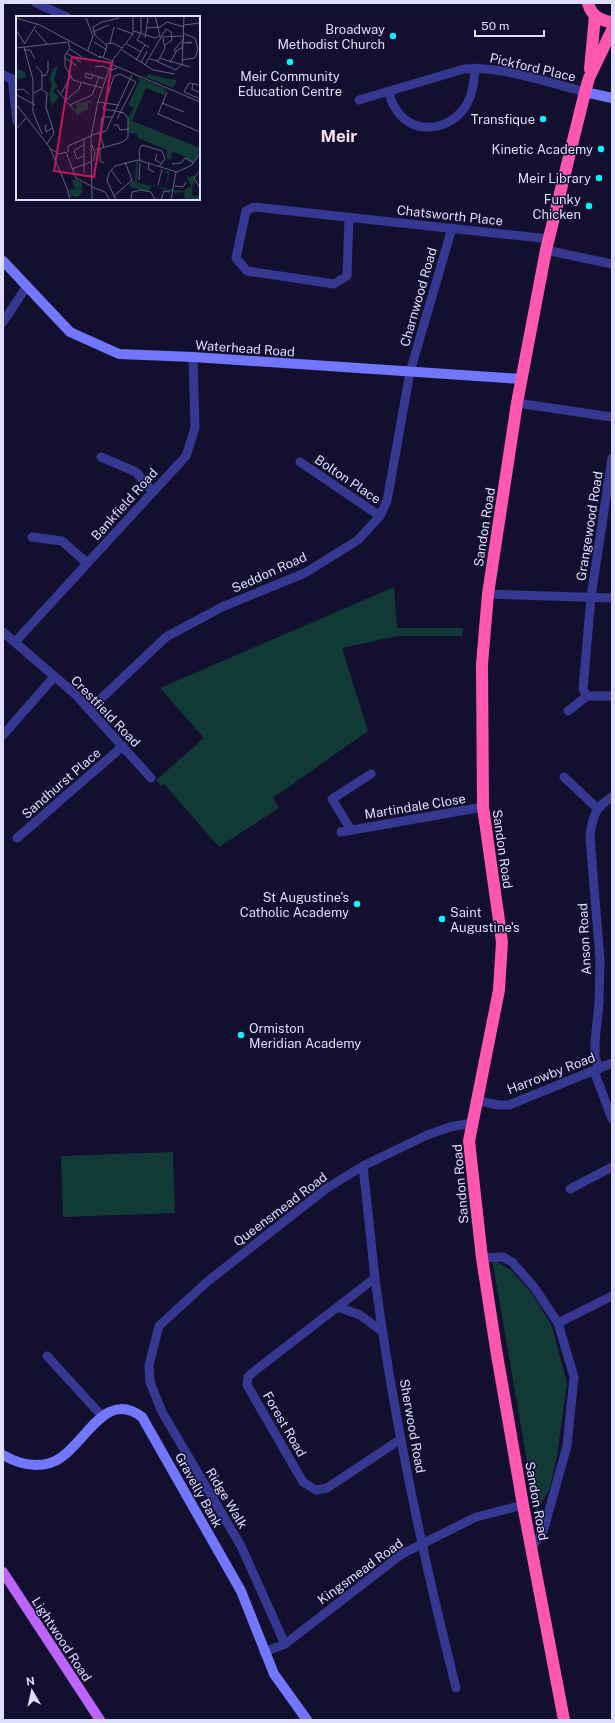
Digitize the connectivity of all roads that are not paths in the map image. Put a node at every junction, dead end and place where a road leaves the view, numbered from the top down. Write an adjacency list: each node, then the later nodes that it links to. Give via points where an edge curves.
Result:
1 (36, 3): 3 (street)
2 (587, 4): 4 (highway)
3 (65, 16)
4 (595, 16): 5 (highway); 9 (highway, Sandon Road)
5 (612, 22)
6 (612, 30): 9 (highway, Sandon Road)
7 (475, 68): 11 (street, Pickford Place); 11 (street, Pickford Place, via 472,94 467,104 456,118 440,127 411,123 401,116); 12 (street, Pickford Place, via 519,75)
8 (3, 75): 10 (street)
9 (589, 78): 12 (highway, Sandon Road)
10 (14, 80): 15 (street)
11 (389, 92): 14 (street, Pickford Place)
12 (584, 92): 13 (street); 18 (highway, Sandon Road)
13 (612, 98)
14 (359, 100)
15 (16, 107)
16 (349, 217): 16 (street, Chatsworth Place, via 254,207 246,211 236,258 247,271 334,284 347,276); 17 (street, Chatsworth Place)
17 (452, 228): 18 (street, Chatsworth Place); 24 (street, Charnwood Road)
18 (547, 245): 20 (street, Chatsworth Place); 25 (highway, Sandon Road)
19 (3, 260): 21 (street, Waterhead Road)
20 (612, 264)
21 (27, 286): 22 (street); 23 (street, Waterhead Road, via 70,332 119,354)
22 (3, 322)
23 (193, 358): 24 (street, Waterhead Road); 31 (street, Bankfield Road, via 195,428 186,456)
24 (410, 372): 25 (street, Waterhead Road); 32 (street, Seddon Road, via 387,501)
25 (521, 379): 26 (highway, Sandon Road)
26 (516, 403): 27 (street); 35 (highway, Sandon Road)
27 (612, 417)
28 (101, 457): 31 (street, via 136,472)
29 (612, 458): 36 (street, Grangewood Road)
30 (300, 462): 32 (street, Bolton Place)
31 (153, 492): 34 (street, Bankfield Road)
32 (380, 516): 43 (street, Seddon Road, via 358,540 305,573 222,607 166,637)
33 (32, 537): 34 (street, via 62,541)
34 (87, 564): 39 (street, Bankfield Road)
35 (488, 594): 36 (street); 51 (highway, Sandon Road, via 482,664)
36 (591, 597): 37 (street); 41 (street, Grangewood Road, via 583,689)
37 (612, 598)
38 (3, 632): 39 (street, Crestfield Road)
39 (15, 642): 40 (street, Crestfield Road)
40 (54, 677): 43 (street, Crestfield Road, via 75,694); 45 (street)
41 (587, 696): 42 (street); 44 (street)
42 (612, 696)
43 (89, 710): 46 (street, Crestfield Road)
44 (568, 711)
45 (3, 735)
46 (123, 746): 49 (street, Crestfield Road); 55 (street, Sandhurst Place)
47 (371, 774): 53 (street, Martindale Close, via 332,799)
48 (564, 777): 52 (street)
49 (151, 778)
50 (612, 797): 52 (street, Anson Road, via 601,803)
51 (483, 807): 53 (street, Martindale Close); 58 (highway, Sandon Road, via 502,942 499,990)
52 (598, 809): 57 (street, Anson Road, via 592,821 590,837 600,960 595,1041)
53 (351, 830): 54 (street, Martindale Close)
54 (341, 832)
55 (17, 838)
56 (612, 1063): 57 (street, Harrowby Road)
57 (597, 1070): 58 (street, Harrowby Road, via 509,1105); 59 (street, Anson Road)
58 (476, 1100): 60 (highway, Sandon Road)
59 (612, 1119)
60 (471, 1123): 61 (street, Queensmead Road, via 427,1135); 64 (highway, Sandon Road, via 471,1171)
61 (363, 1166): 65 (street, Sherwood Road); 71 (street, Queensmead Road, via 327,1188 291,1216 208,1281 158,1326)
62 (612, 1167): 63 (street)
63 (570, 1189)
64 (482, 1258): 68 (street, via 503,1257 512,1262 534,1287); 75 (highway, Sandon Road)
65 (375, 1278): 67 (street, Forest Road); 69 (street, Sherwood Road)
66 (612, 1296): 68 (street)
67 (338, 1307): 69 (street, via 360,1315); 73 (street, Forest Road, via 252,1373 248,1377 247,1385 303,1482 316,1490 327,1488)
68 (558, 1323): 77 (street, via 574,1377 567,1446 543,1532)
69 (383, 1332): 73 (street, Sherwood Road)
70 (47, 1356): 72 (street)
71 (149, 1365): 79 (street, Ridge Walk, via 150,1382 162,1412 241,1546)
72 (102, 1416): 74 (street, Gravelly Bank, via 62,1456 51,1463 18,1463); 80 (street, Gravelly Bank, via 119,1408 135,1412 142,1417 241,1591)
73 (401, 1439): 76 (street, Sherwood Road)
74 (3, 1455)
75 (523, 1504): 76 (street, Kingsmead Road, via 476,1517); 77 (highway, Sandon Road)
76 (422, 1543): 79 (street, Kingsmead Road, via 402,1554); 81 (street, Sherwood Road)
77 (531, 1548): 84 (highway, Sandon Road)
78 (3, 1572): 82 (main road, Lightwood Road)
79 (285, 1644): 80 (street, Kingsmead Road)
80 (264, 1652): 83 (street, Gravelly Bank, via 274,1674)
81 (456, 1688)
82 (100, 1720)
83 (307, 1720)
84 (564, 1720)

